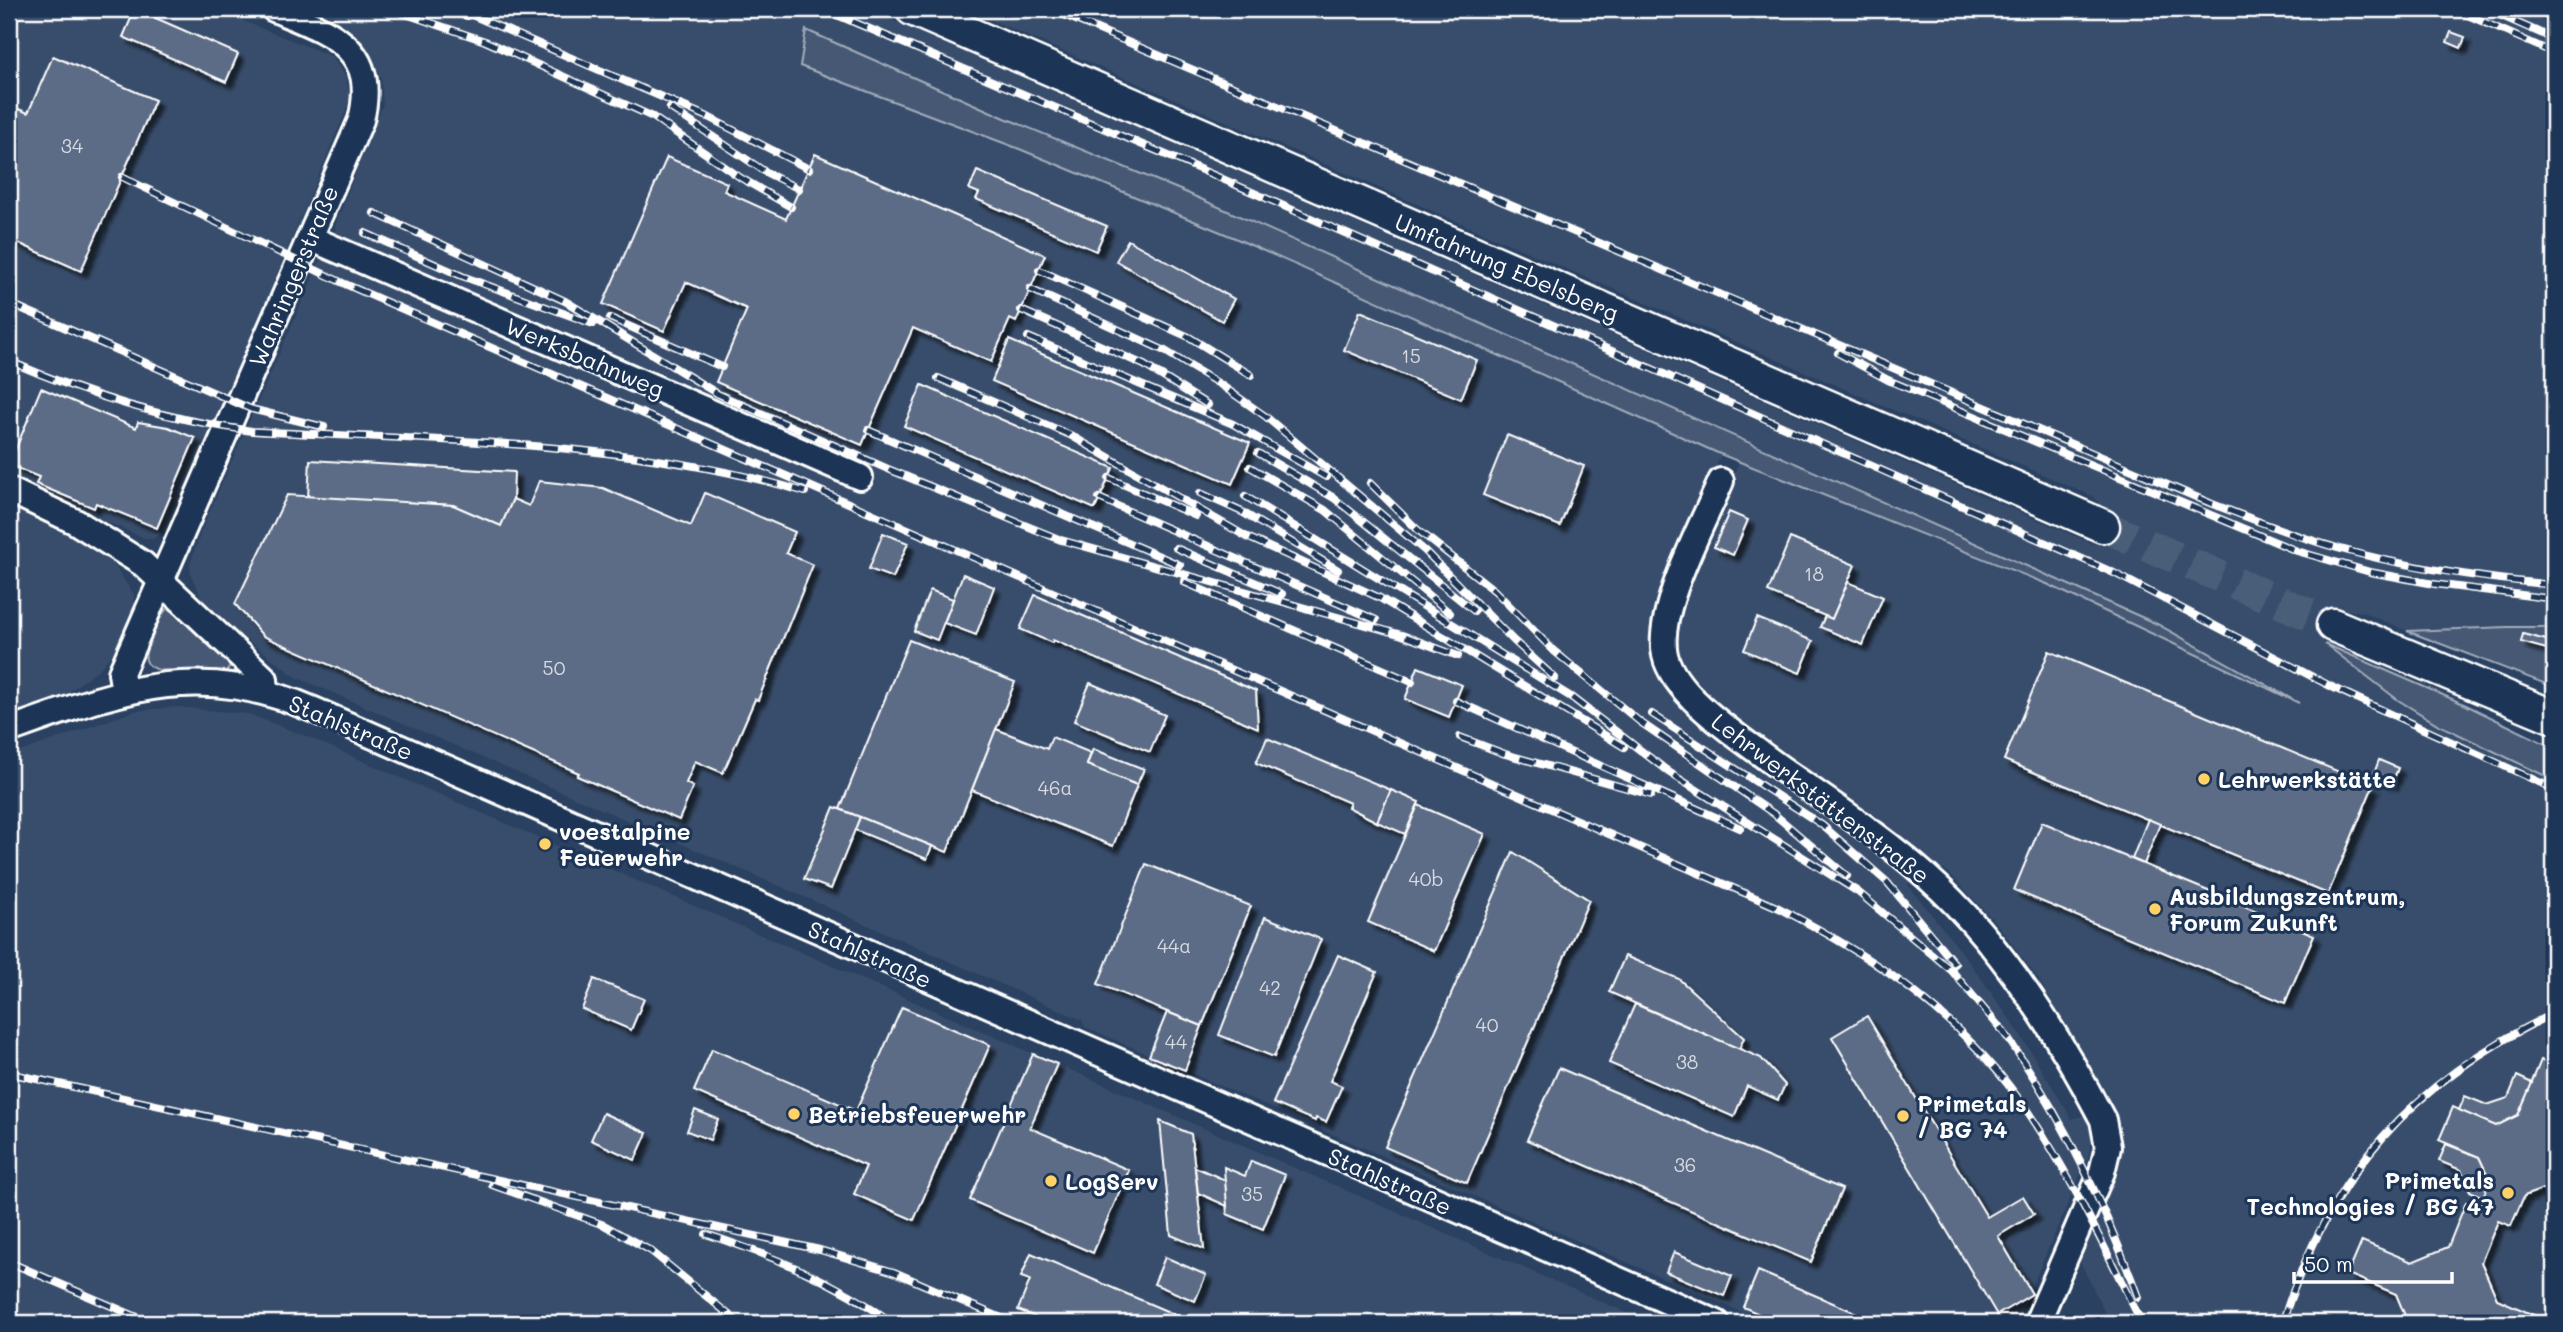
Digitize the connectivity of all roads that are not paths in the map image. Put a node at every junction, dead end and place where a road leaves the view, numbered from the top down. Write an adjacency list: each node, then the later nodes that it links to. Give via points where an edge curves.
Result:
1 (274, 9): 3 (street, Wahringerstraße, via 336,38 363,66 366,81 361,120)
2 (912, 9): 7 (main road, Umfahrung Ebelsberg)
3 (310, 238): 4 (street, Werksbahnweg); 8 (street, Wahringerstraße)
4 (860, 477)
5 (1721, 481): 15 (street, Lehrwerkstättenstraße, via 1665,614 1665,657 1675,678 1738,737 1877,836 1963,912 2011,970 2103,1119 2108,1147 2102,1172)
6 (9, 490): 8 (street, via 114,543)
7 (2103, 526)
8 (161, 581): 10 (street, Wahringerstraße, via 121,673); 11 (street, via 265,679)
9 (2333, 625): 12 (main road)
10 (124, 691): 11 (street, Stahlstraße, via 195,682); 13 (street, Stahlstraße)
11 (266, 692): 14 (street, Stahlstraße)
12 (2554, 718)
13 (9, 730)
14 (1717, 1323)
15 (2037, 1323)

